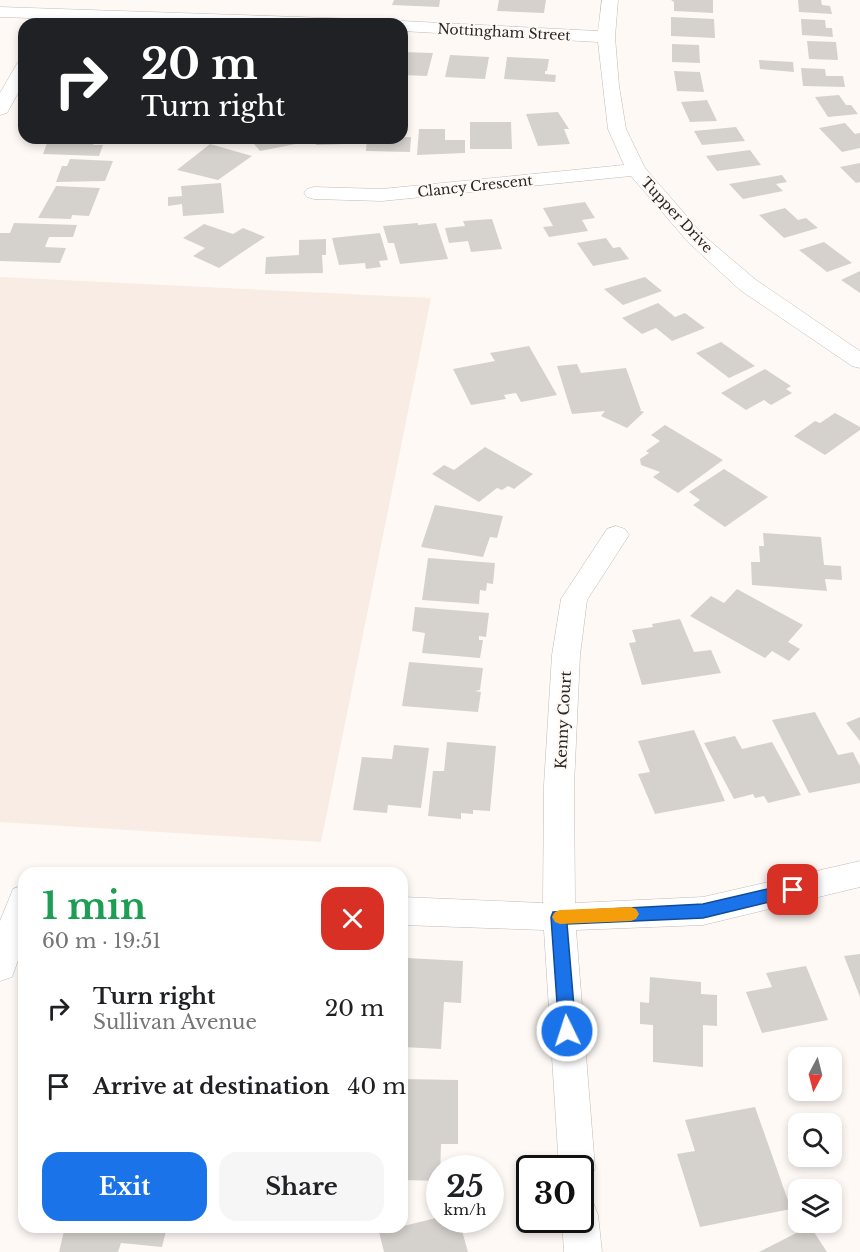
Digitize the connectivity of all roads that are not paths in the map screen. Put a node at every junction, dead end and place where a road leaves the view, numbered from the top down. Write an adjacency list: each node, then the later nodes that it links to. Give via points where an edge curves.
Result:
1 (81, 0): 5 (street)
2 (610, 0): 7 (street, Tupper Drive)
3 (0, 12): 4 (street)
4 (47, 18)
5 (57, 18)
6 (408, 26): 7 (street, Nottingham Street)
7 (606, 37): 10 (street, Tupper Drive, via 617,129)
8 (18, 77): 9 (street)
9 (0, 109)
10 (636, 170): 11 (street, Clancy Crescent, via 382,195); 12 (street, Tupper Drive, via 696,239 748,285)
11 (314, 192)
12 (860, 361)
13 (616, 536): 19 (street, Kenny Court, via 574,599 559,785)
14 (860, 874): 19 (street, via 703,911)
15 (0, 896): 16 (street)
16 (18, 898)
17 (408, 911): 19 (street)
18 (18, 915): 20 (street)
19 (559, 917): 21 (street, Kenny Court)
20 (0, 967)
21 (576, 1155)
22 (581, 1233): 23 (street)
23 (583, 1252)

